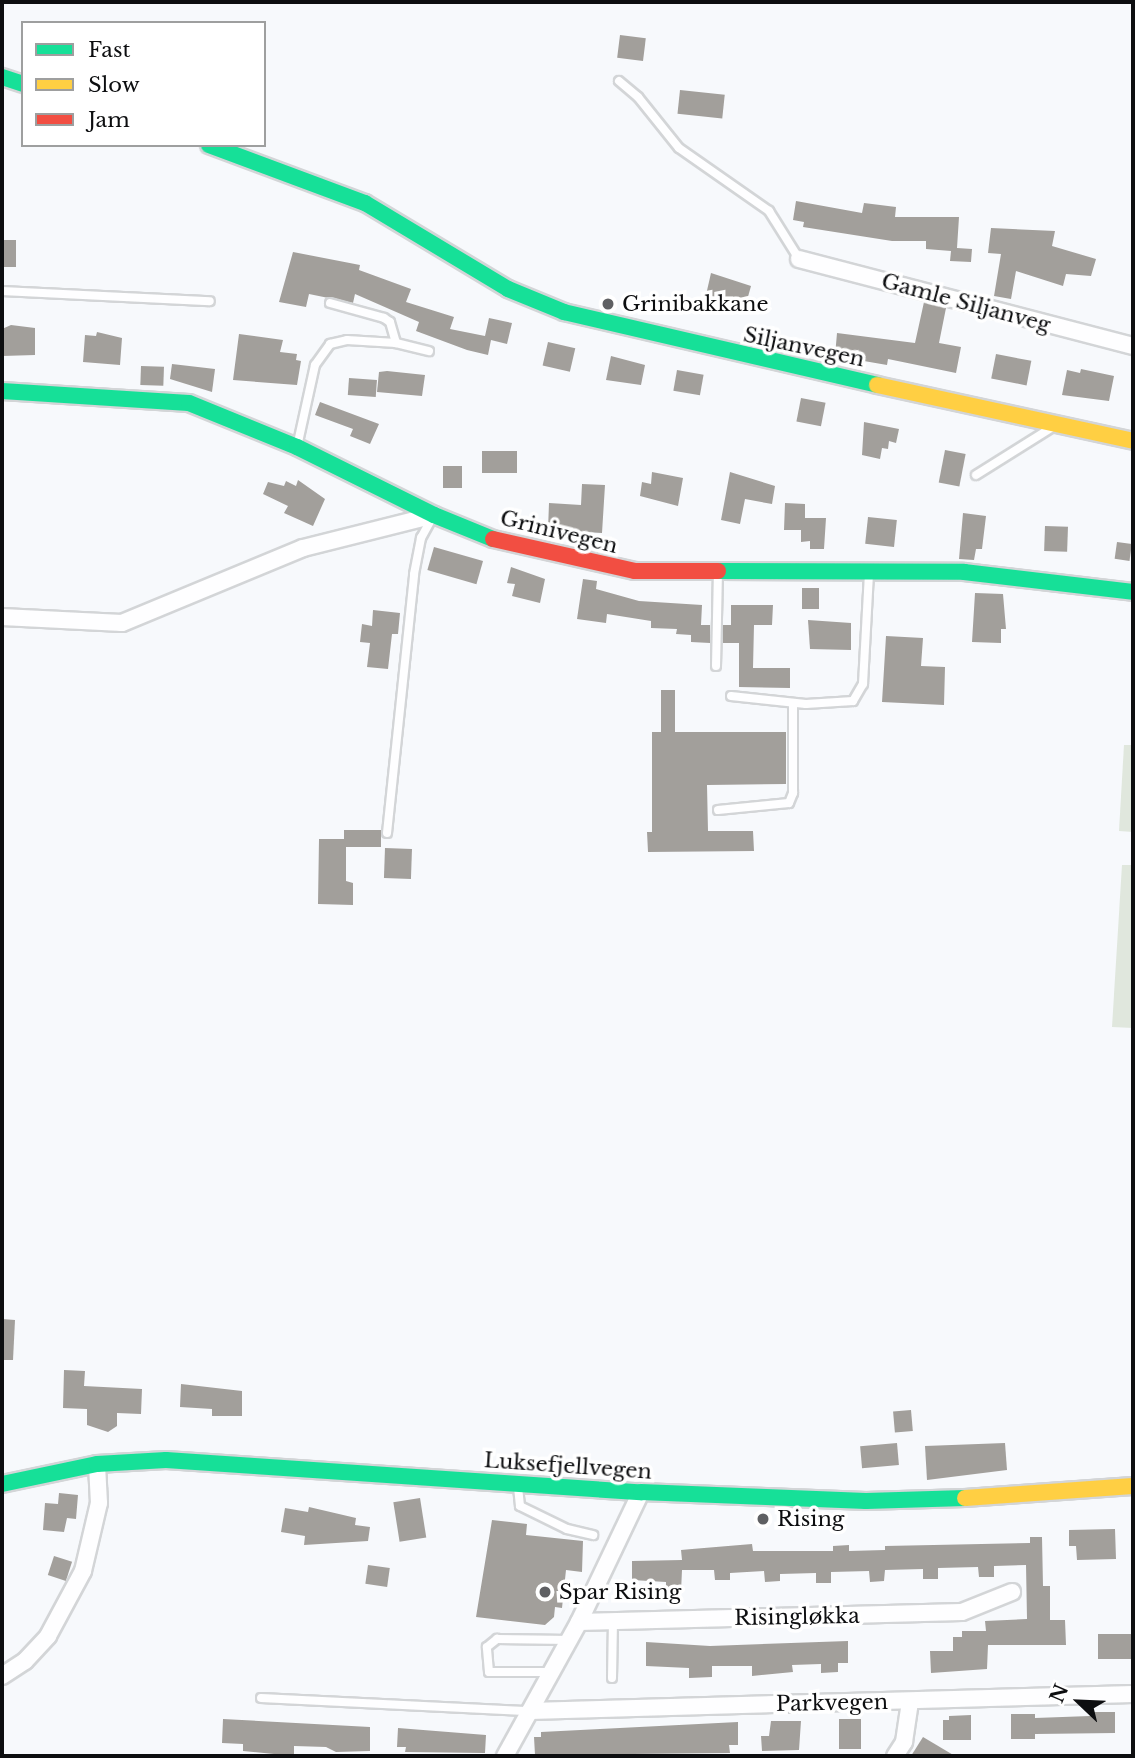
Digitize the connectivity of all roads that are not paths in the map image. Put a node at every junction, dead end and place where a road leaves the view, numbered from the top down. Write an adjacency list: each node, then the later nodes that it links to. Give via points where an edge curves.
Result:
1 (2, 77): 3 (main road)
2 (619, 81): 5 (lane, via 679,148 769,211)
3 (21, 83)
4 (214, 147): 13 (main road, Siljanvegen, via 365,203 508,289 564,312)
5 (799, 259): 10 (street, Gamle Siljanveg)
6 (2, 291): 7 (lane)
7 (210, 300)
8 (330, 303): 9 (lane, via 384,318 390,322)
9 (396, 343): 11 (lane); 15 (lane, via 347,340 324,349 315,365)
10 (1133, 346)
11 (429, 351)
12 (2, 391): 15 (main road, Grinivegen, via 189,403)
13 (1056, 424): 14 (main road, Siljanvegen); 16 (lane)
14 (1133, 441)
15 (297, 447): 17 (main road, Grinivegen)
16 (976, 475)
17 (434, 515): 18 (main road, Grinivegen, via 490,538 571,560 635,571); 21 (street, via 303,548 122,623); 26 (lane, via 421,538 414,574)
18 (718, 571): 19 (main road, Grinivegen); 22 (lane)
19 (869, 572): 20 (main road, Grinivegen, via 1023,576); 24 (lane, via 866,654 858,694 840,705)
20 (1133, 592)
21 (2, 617)
22 (716, 666)
23 (732, 696): 24 (lane)
24 (793, 703): 25 (lane, via 793,793 789,803)
25 (718, 810)
26 (387, 833)
27 (97, 1464): 28 (main road, Luksefjellvegen); 29 (main road, Luksefjellvegen, via 205,1461); 38 (street, via 97,1514 83,1571 48,1636 25,1661)
28 (2, 1484)
29 (519, 1484): 31 (main road, Luksefjellvegen); 32 (lane, via 520,1506 567,1529)
30 (1133, 1486): 31 (main road, Luksefjellvegen, via 866,1502)
31 (641, 1492): 35 (street)
32 (593, 1535)
33 (1012, 1592): 34 (street, Risingløkka, via 962,1612)
34 (613, 1621): 35 (street, Risingløkka); 39 (lane)
35 (579, 1622): 36 (street)
36 (569, 1640): 37 (street); 37 (lane, via 497,1639 487,1647 489,1672)
37 (552, 1672): 43 (street)
38 (2, 1676)
39 (612, 1678)
40 (1133, 1694): 42 (street, Parkvegen)
41 (261, 1698): 43 (lane)
42 (910, 1702): 43 (street, Parkvegen); 45 (street, via 904,1742)
43 (530, 1711): 44 (street)
44 (505, 1756)
45 (895, 1756)

